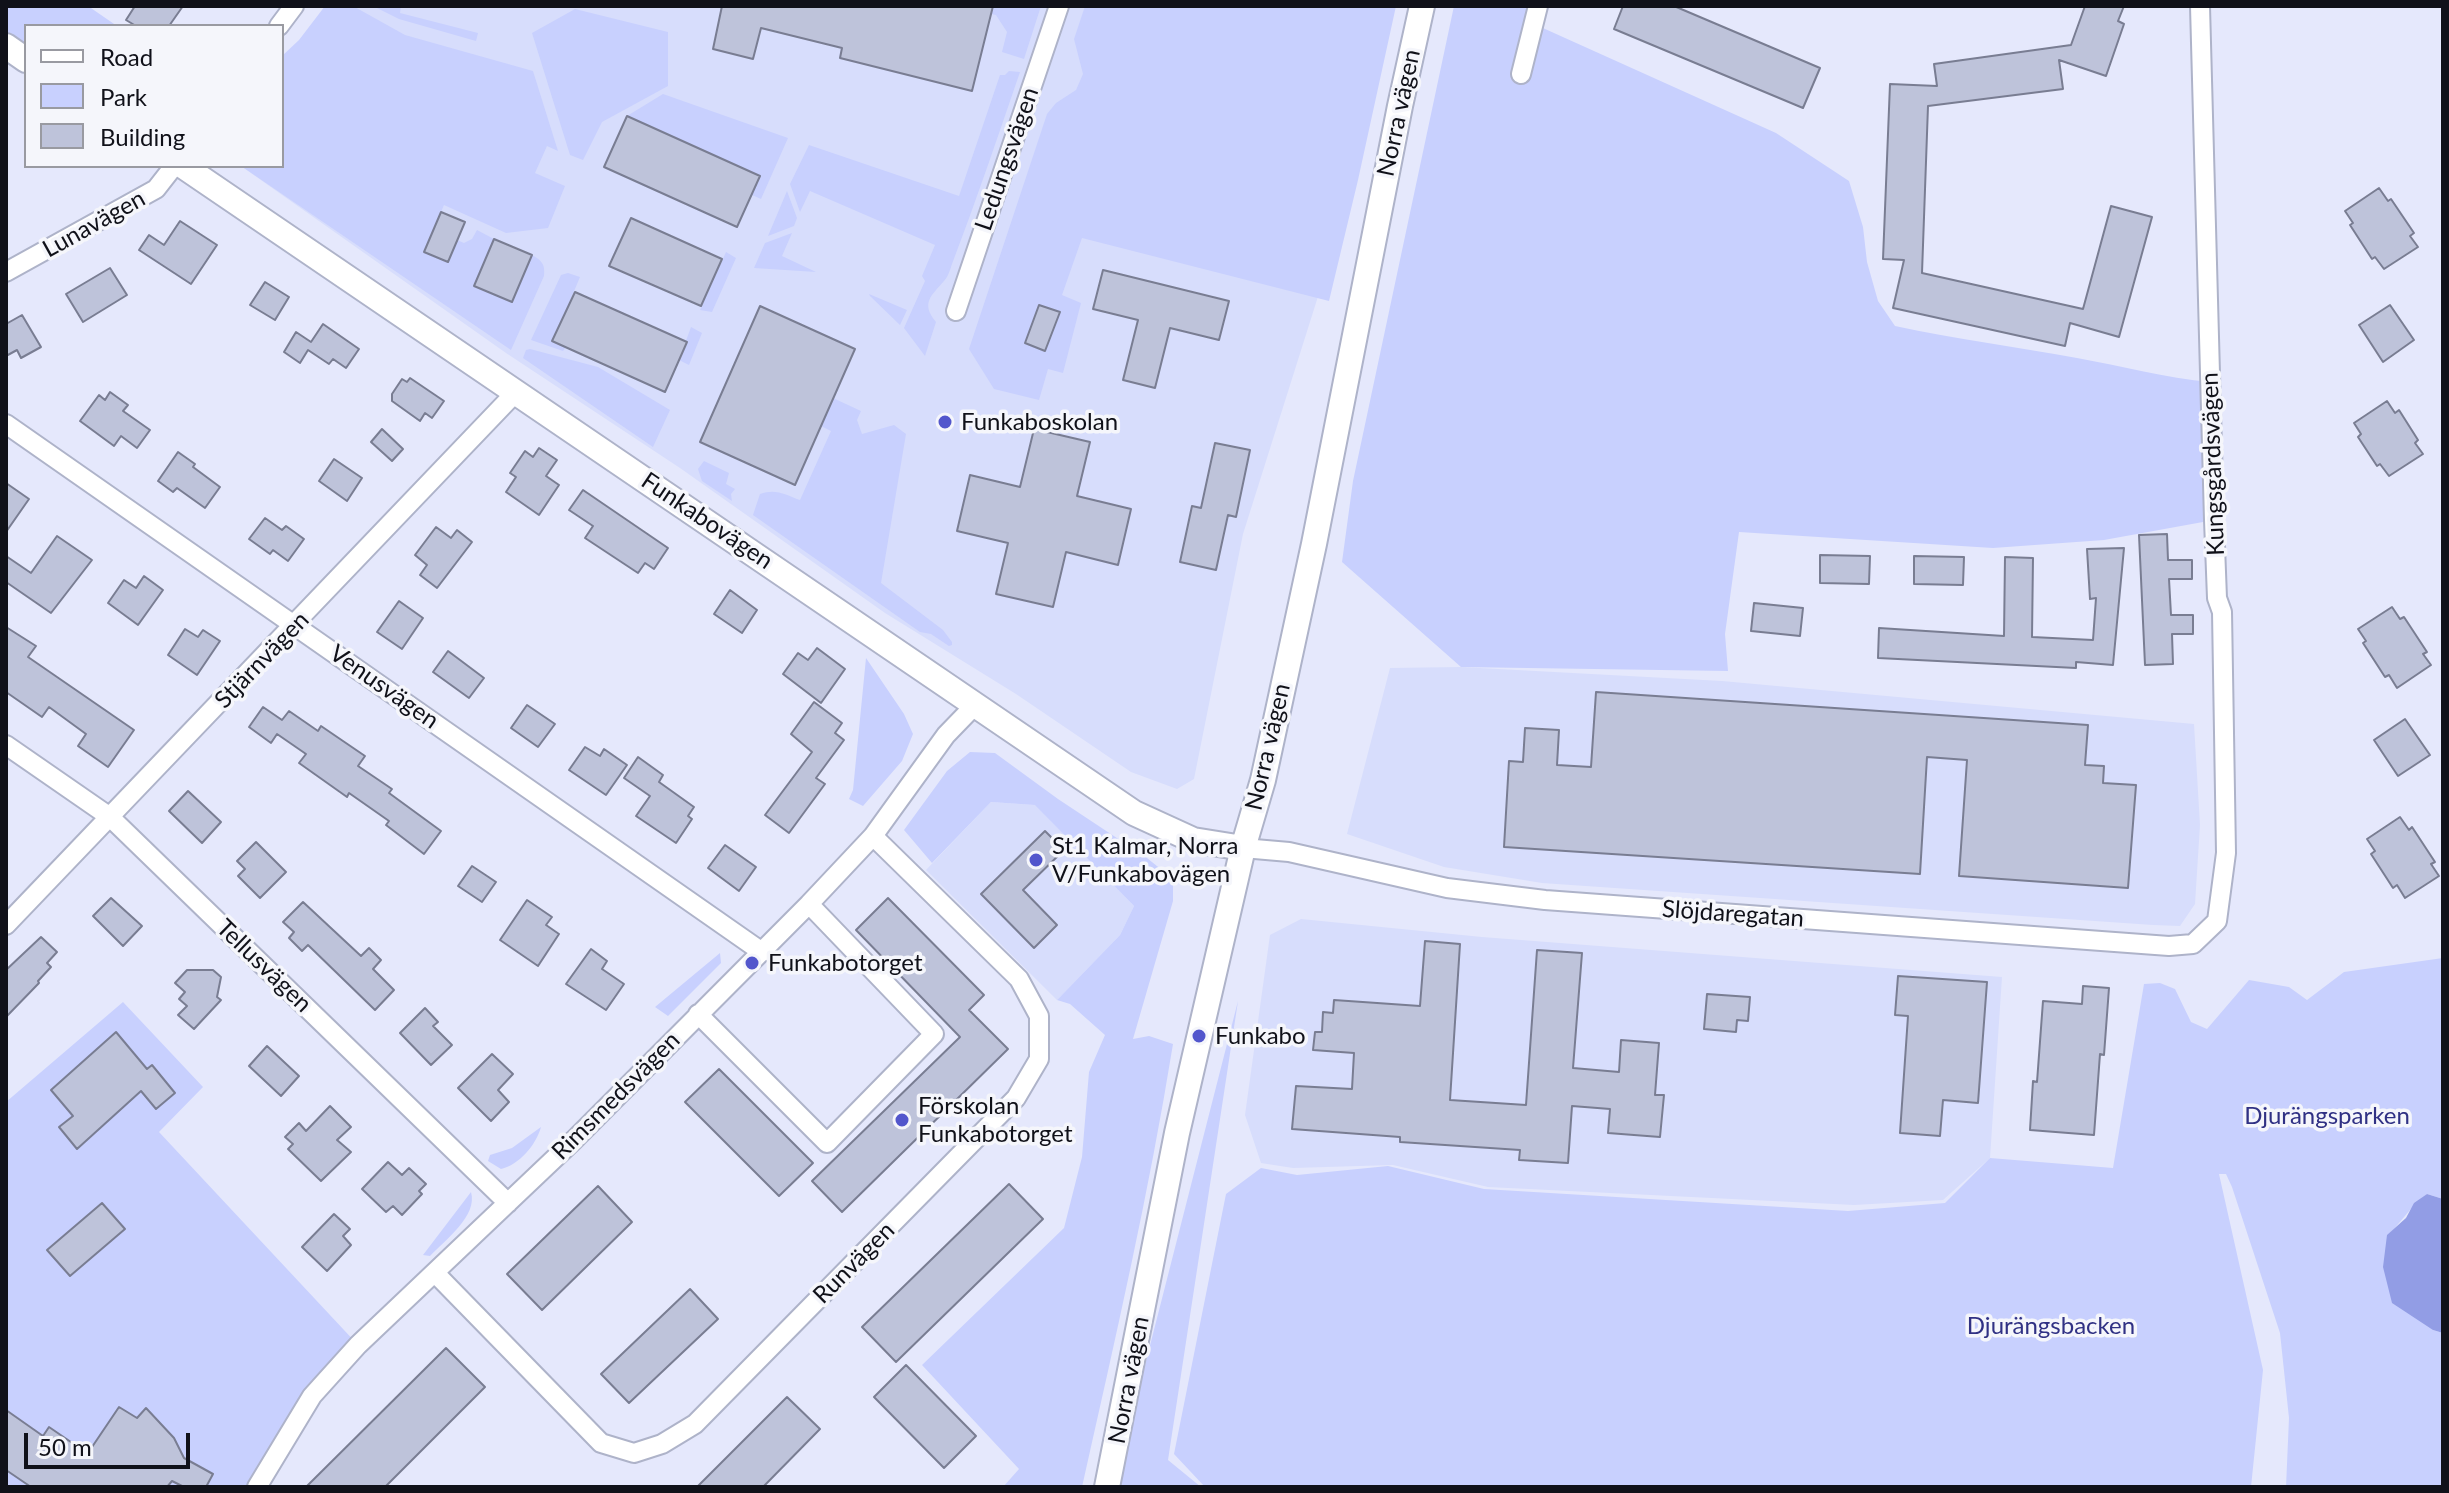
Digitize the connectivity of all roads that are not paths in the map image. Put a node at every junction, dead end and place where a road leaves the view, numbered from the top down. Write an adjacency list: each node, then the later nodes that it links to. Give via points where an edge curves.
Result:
1 (294, 6): 6 (street)
2 (1059, 6): 13 (street, Ledungsvägen)
3 (1422, 6): 21 (main road, Norra vägen, via 1314,544 1263,780)
4 (1538, 6): 9 (street)
5 (2200, 6): 23 (street, Kungsgårdsvägen, via 2225,722 2226,853)
6 (280, 24)
7 (6, 46): 8 (main road)
8 (24, 59)
9 (1521, 74)
10 (172, 168): 12 (street, Lunavägen, via 156,189)
11 (186, 168): 14 (main road, Funkabovägen)
12 (6, 272)
13 (956, 311)
14 (516, 392): 16 (street, Stjärnvägen); 17 (main road, Funkabovägen)
15 (6, 424): 16 (street, Venusvägen)
16 (296, 625): 19 (street, Stjärnvägen); 25 (street, Venusvägen)
17 (976, 704): 20 (street, Rimsmedsvägen, via 946,735); 21 (main road, Funkabovägen, via 1134,813 1193,840)
18 (6, 745): 19 (street, Tellusvägen)
19 (110, 817): 24 (street, Stjärnvägen); 27 (street, Tellusvägen)
20 (873, 836): 22 (street, Rimsmedsvägen); 28 (street, Runvägen, via 1019,979 1039,1016 1039,1059 1016,1098 695,1424 634,1453 601,1443)
21 (1243, 848): 23 (street, Slöjdaregatan, via 1289,852 1447,888 1560,901 2169,946 2193,944); 30 (main road, Norra vägen, via 1177,1133)
22 (809, 904): 25 (street, Rimsmedsvägen); 26 (street, via 934,1034 827,1143)
23 (2217, 921)
24 (6, 925)
25 (762, 952): 26 (street, Rimsmedsvägen)
26 (698, 1014): 27 (street, Rimsmedsvägen)
27 (508, 1203): 28 (street, Rimsmedsvägen)
28 (435, 1273): 29 (street, Rimsmedsvägen, via 312,1396)
29 (257, 1487)
30 (1107, 1487)

